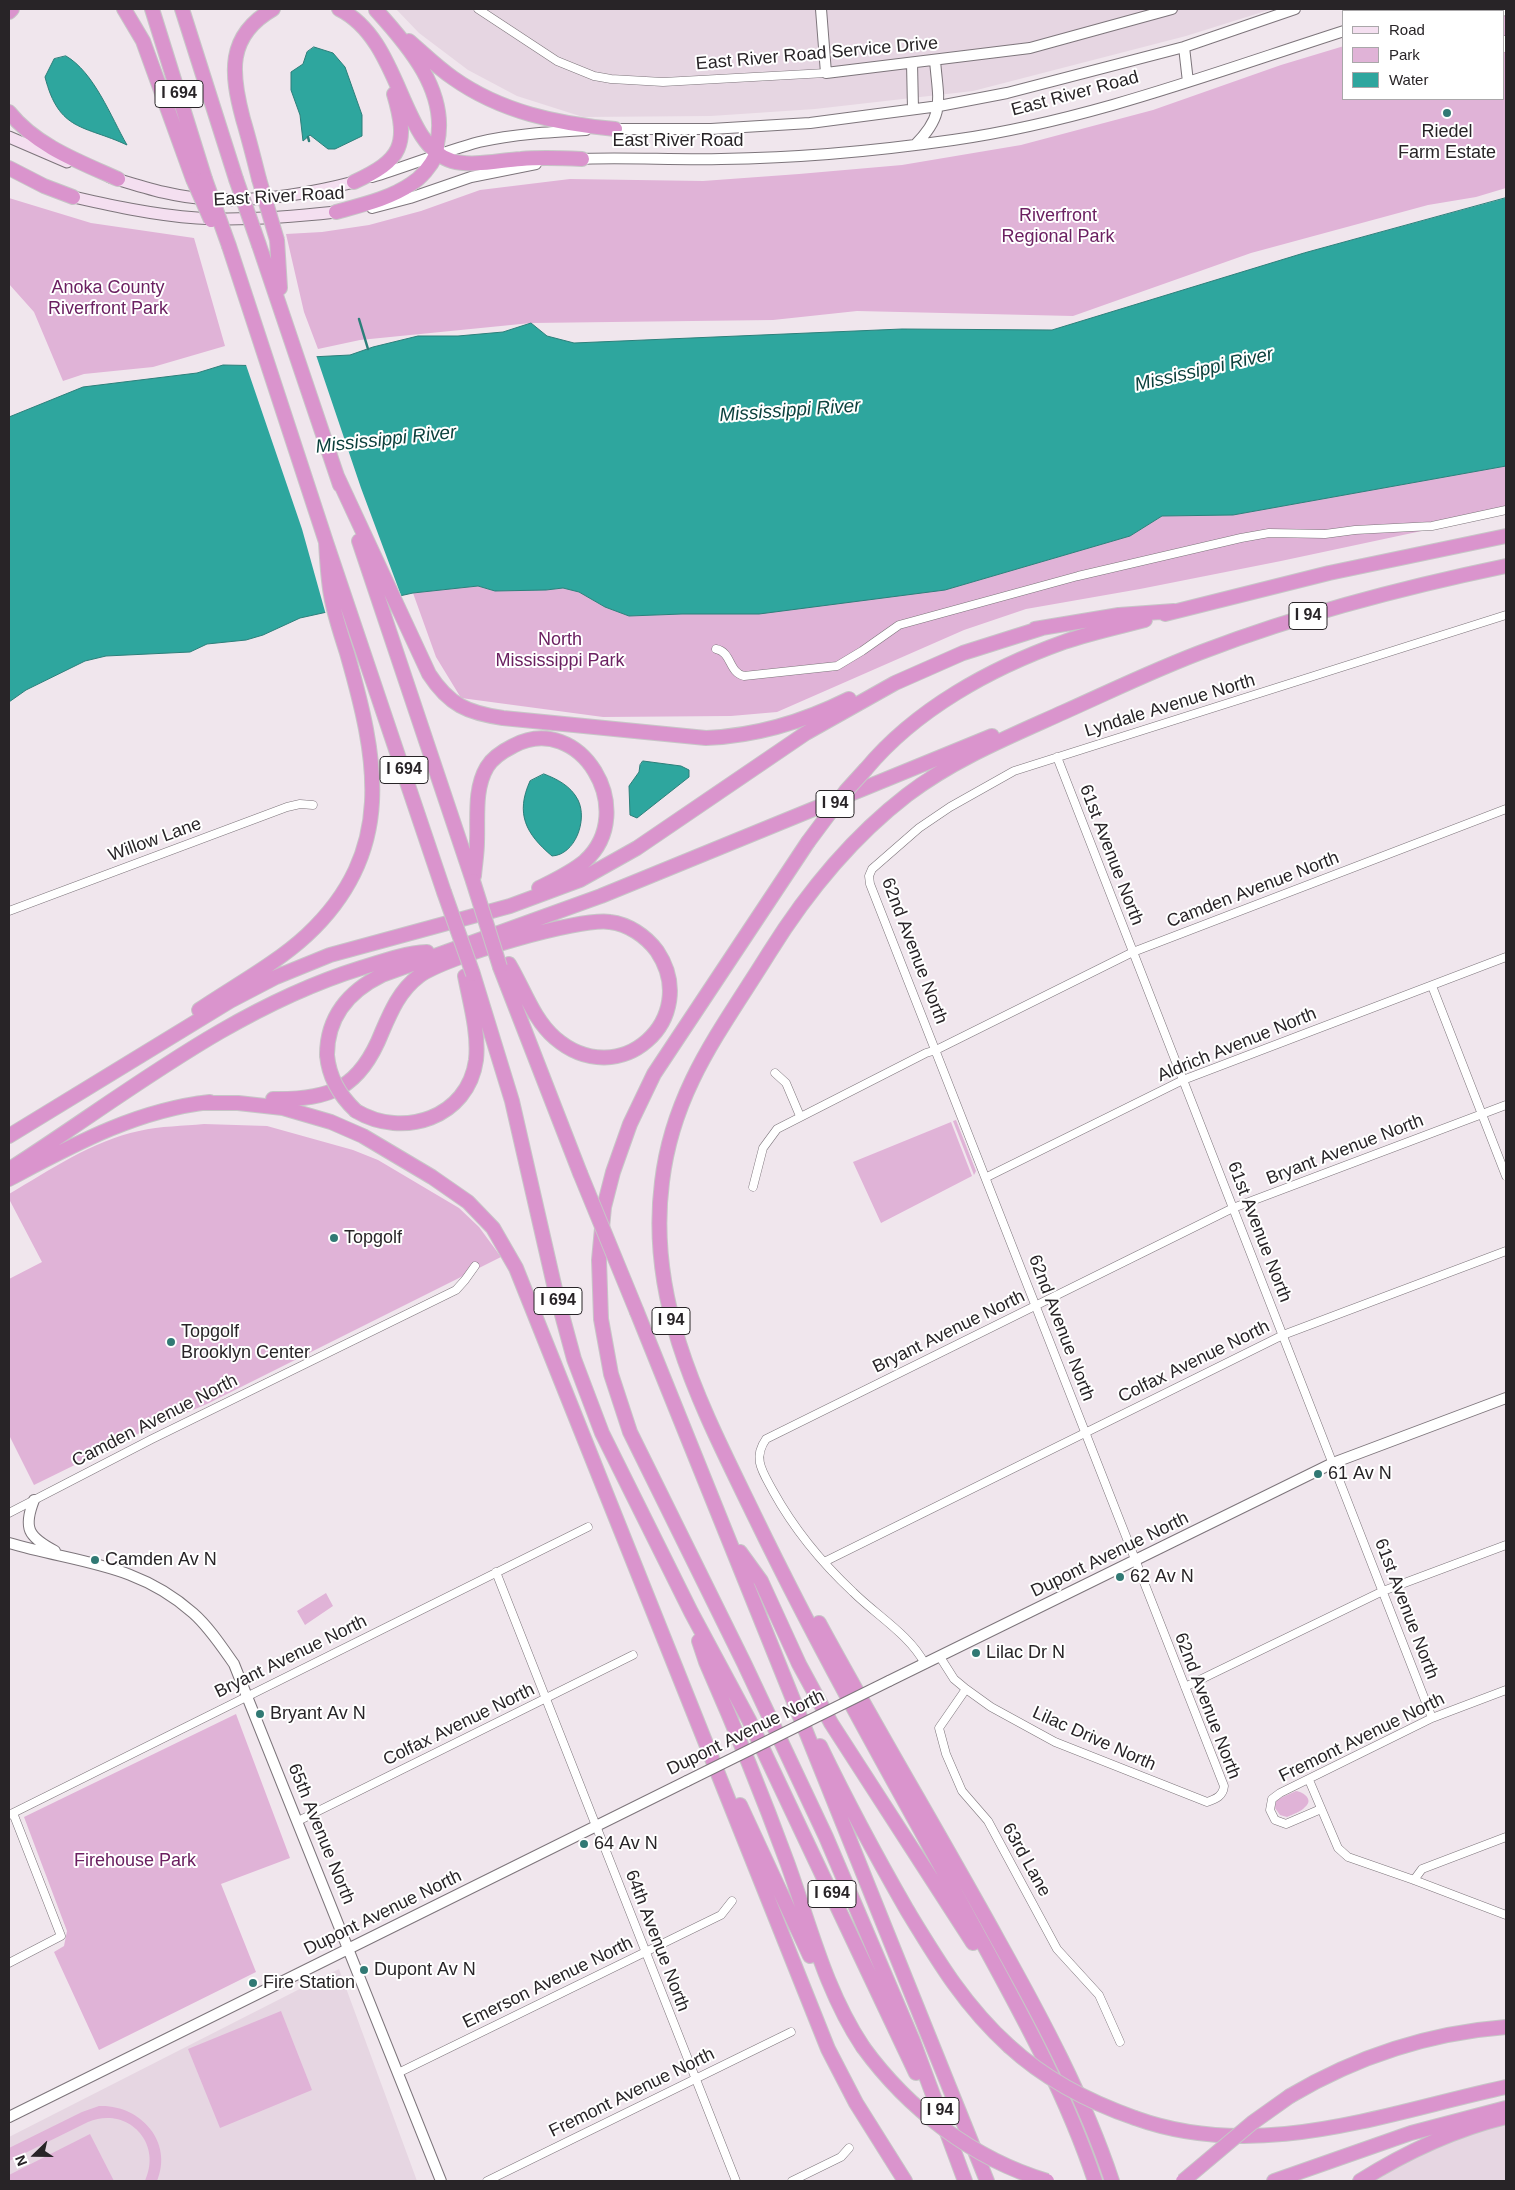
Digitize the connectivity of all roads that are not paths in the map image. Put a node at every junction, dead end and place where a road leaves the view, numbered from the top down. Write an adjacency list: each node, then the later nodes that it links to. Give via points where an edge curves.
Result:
1 (12, 9): 13 (highway)
2 (124, 9): 33 (highway, via 143,41)
3 (152, 9): 33 (highway, I 694)
4 (182, 9): 37 (highway, I 694, bridge)
5 (274, 9): 37 (highway, bridge, via 256,21 247,32 234,68 236,92 277,240)
6 (339, 9): 16 (highway)
7 (375, 9): 25 (highway, via 446,74 476,92 545,119); 28 (highway, via 408,47 429,85 440,120)
8 (478, 9): 20 (street, East River Road Service Drive, via 557,61 594,76 663,82)
9 (821, 9): 20 (street)
10 (1172, 9): 18 (street, East River Road Service Drive, via 1036,47)
11 (1295, 9): 17 (street, East River Road)
12 (1505, 9): 14 (street)
13 (9, 12)
14 (1506, 12)
15 (1342, 32): 21 (street, East River Road)
16 (374, 40): 28 (highway, via 389,64 418,131); 34 (highway, via 398,107 402,139 390,161)
17 (1184, 46): 21 (street); 22 (street, East River Road, via 1007,93)
18 (935, 60): 19 (street, East River Road Service Drive); 22 (street)
19 (912, 64): 20 (street, East River Road Service Drive); 23 (street)
20 (826, 73)
21 (1188, 82): 27 (street, East River Road, via 1021,127)
22 (939, 106): 23 (street, East River Road); 27 (street, via 929,132)
23 (912, 109): 25 (street, East River Road, via 810,124)
24 (9, 112): 32 (highway, via 25,129 48,145)
25 (615, 129): 28 (street, East River Road, via 510,136)
26 (9, 137): 32 (main road, East River Road)
27 (915, 145): 29 (street, East River Road, via 757,158)
28 (436, 154): 29 (highway, via 472,163 524,158); 34 (street); 36 (highway, via 417,180 406,188)
29 (582, 159): 36 (street, East River Road, via 503,170 462,179 388,204)
30 (9, 168): 35 (highway)
31 (9, 176): 35 (main road, East River Road)
32 (118, 179): 34 (main road, East River Road, via 179,195 228,200 285,195)
33 (199, 179): 41 (highway, I 694, bridge, via 254,323)
34 (354, 182)
35 (73, 197): 36 (main road, East River Road, via 199,218)
36 (336, 212)
37 (280, 304): 38 (highway, I 694)
38 (337, 476): 45 (highway, via 438,688 455,704 503,718 706,738 753,733 832,707 951,653 1007,634); 52 (highway, I 694)
39 (1506, 510): 46 (street, via 1432,526 1325,534 1269,533 1078,576 899,625 837,666 744,676 735,672 727,655)
40 (1506, 536): 43 (highway, I 94, via 1329,573)
41 (326, 542): 59 (highway, I 694, bridge); 64 (highway, via 331,596 373,772 369,829 354,872 340,897 314,929 288,950)
42 (1506, 566): 47 (highway, I 94, via 1398,590 1300,618 1201,652)
43 (1174, 611): 45 (highway, via 1119,615); 138 (highway, I 94, bridge, via 1064,642 1001,669 957,693 884,749 846,791 808,842 654,1074 630,1124 604,1207 599,1267 601,1319 611,1374 630,1432 818,1820 913,2041)
44 (1506, 615): 48 (street, Lyndale Avenue North)
45 (1042, 628): 54 (highway, via 963,653 895,683 806,733 637,848 580,880 518,904)
46 (716, 648)
47 (1117, 688): 55 (highway, via 926,762 600,896); 93 (highway, I 94, via 960,761 922,784 864,831 819,879 798,907 710,1044 681,1103 665,1162 660,1200 661,1262 668,1306 694,1385)
48 (1057, 757): 51 (street, Lyndale Avenue North, via 1014,771 950,808 919,828 872,869); 56 (street, 61st Avenue North)
49 (313, 805): 53 (street, Willow Lane, via 287,807)
50 (1506, 809): 56 (street, Camden Avenue North)
51 (869, 876): 61 (street, 62nd Avenue North)
52 (473, 881): 54 (highway, via 479,792 485,772 493,760 517,744 539,739 559,742 581,755 597,774 606,800 605,828 591,854 573,870 538,889); 58 (highway, I 694, bridge, via 491,940)
53 (9, 911)
54 (421, 930): 64 (highway, via 330,955 276,977)
55 (443, 952): 59 (highway, bridge, via 382,974 356,990 335,1018 327,1056 331,1074 336,1087 356,1111 386,1123 413,1124 439,1114 458,1098 476,1059); 70 (highway, via 412,953 352,970 260,1010 167,1065)
56 (1133, 952): 61 (street, Camden Avenue North); 63 (street, 61st Avenue North)
57 (1506, 957): 60 (street, Aldrich Avenue North)
58 (504, 966): 65 (highway, via 543,1025 559,1041 585,1056 609,1058 636,1049 654,1034 665,1015 669,980 653,946 635,931 618,923 584,922 450,960 426,971 401,994 366,1065 339,1088 302,1100); 86 (highway, I 694, bridge, via 580,1173)
59 (469, 975): 95 (highway, I 694, via 512,1101 574,1359 602,1433)
60 (1432, 986): 63 (street, Aldrich Avenue North); 67 (street)
61 (936, 1050): 68 (street, Camden Avenue North); 72 (street, 62nd Avenue North)
62 (775, 1074): 68 (street, via 786,1083)
63 (1183, 1080): 72 (street, Aldrich Avenue North); 75 (street, 61st Avenue North)
64 (70, 1099): 69 (highway)
65 (201, 1102): 73 (highway, via 122,1123 82,1140); 96 (highway, via 272,1106 342,1126 382,1146 445,1185 484,1218 500,1237 516,1268)
66 (1506, 1104): 67 (street, Bryant Avenue North)
67 (1482, 1114): 71 (street); 75 (street, Bryant Avenue North)
68 (800, 1116): 74 (street, Camden Avenue North, via 771,1135 763,1148)
69 (9, 1136)
70 (9, 1170)
71 (1506, 1176)
72 (986, 1177): 78 (street, 62nd Avenue North)
73 (9, 1179)
74 (753, 1187)
75 (1233, 1208): 78 (street, Bryant Avenue North); 79 (street, 61st Avenue North)
76 (1506, 1251): 79 (street, Colfax Avenue North)
77 (475, 1266): 83 (street, Camden Avenue North, via 456,1290)
78 (1036, 1305): 81 (street, 62nd Avenue North); 91 (street, Bryant Avenue North, via 766,1439 758,1453 764,1473 783,1510)
79 (1283, 1335): 81 (street, Colfax Avenue North); 82 (street, 61st Avenue North)
80 (1506, 1398): 82 (street, Dupont Avenue North)
81 (1086, 1433): 90 (street, 62nd Avenue North); 91 (street, Colfax Avenue North)
82 (1333, 1463): 90 (street, Dupont Avenue North); 94 (street, 61st Avenue North)
83 (34, 1500): 84 (street, Camden Avenue North); 89 (street, via 27,1524 34,1537)
84 (9, 1513)
85 (588, 1527): 92 (street, Bryant Avenue North)
86 (728, 1535): 97 (highway, I 694); 126 (highway, via 761,1581 830,1723 987,1964)
87 (9, 1544): 89 (street, 65th Avenue North)
88 (1506, 1544): 94 (street)
89 (64, 1557): 104 (street, 65th Avenue North, via 122,1571 148,1581 172,1596 195,1614 214,1636 234,1664)
90 (1135, 1560): 99 (street, Dupont Avenue North); 101 (street, 62nd Avenue North)
91 (824, 1562): 100 (street, via 852,1592 913,1645)
92 (496, 1572): 104 (street, Bryant Avenue North); 105 (street, 64th Avenue North)
93 (788, 1584): 126 (highway, I 94); 143 (highway, via 808,1602 1028,1995 1057,2049)
94 (1383, 1591): 101 (street); 106 (street, 61st Avenue North)
95 (691, 1612): 121 (highway, via 706,1662 766,1804 826,1976); 138 (highway, I 694, via 749,1720 845,1919)
96 (659, 1625): 121 (highway, via 793,1920); 137 (highway, via 828,2050 851,2095)
97 (772, 1646): 118 (highway, I 694); 128 (highway, bridge, via 855,1816 916,1925 960,1994 1009,2046 1061,2085 1097,2104 1135,2118 1174,2130 1229,2137 1290,2134 1356,2123)
98 (633, 1655): 105 (street, Colfax Avenue North)
99 (940, 1657): 100 (street, Dupont Avenue North); 102 (street, Lilac Drive North, via 954,1679)
100 (925, 1664): 112 (street, Dupont Avenue North, bridge)
101 (1185, 1687): 108 (street, 62nd Avenue North, via 1224,1786)
102 (966, 1689): 108 (street, Lilac Drive North, via 991,1707 1055,1742 1106,1763 1207,1802 1217,1799); 124 (street, 63rd Lane, via 939,1728 956,1780 962,1792 988,1821 1058,1949 1099,1995)
103 (1506, 1690): 106 (street, Fremont Avenue North)
104 (248, 1694): 110 (street, Bryant Avenue North); 111 (street, 65th Avenue North)
105 (546, 1699): 111 (street, Colfax Avenue North); 112 (street, 64th Avenue North)
106 (1432, 1718): 107 (street, Fremont Avenue North)
107 (1309, 1780): 109 (street); 109 (street, Fremont Avenue North, via 1272,1799 1270,1810 1275,1820 1286,1824)
108 (1223, 1792)
109 (1321, 1809): 114 (street, via 1338,1848 1348,1857)
110 (11, 1814): 120 (street, via 61,1936)
111 (298, 1821): 117 (street, 65th Avenue North)
112 (596, 1827): 117 (street, Dupont Avenue North); 119 (street, 64th Avenue North)
113 (1506, 1837): 114 (street, via 1422,1869)
114 (1414, 1880): 116 (street)
115 (732, 1901): 119 (street, Emerson Avenue North, via 721,1915)
116 (1506, 1916)
117 (349, 1947): 125 (street, 65th Avenue North); 130 (street, Dupont Avenue North)
118 (893, 1947): 139 (highway, I 694); 140 (highway)
119 (646, 1952): 125 (street, Emerson Avenue North); 127 (street, 64th Avenue North)
120 (9, 1963)
121 (849, 2026): 141 (highway, bridge, via 897,2089 944,2130 1007,2166)
122 (1506, 2027): 144 (highway, bridge, via 1463,2032 1390,2050 1334,2073 1290,2096 1252,2122)
123 (791, 2032): 127 (street, Fremont Avenue North)
124 (1120, 2042)
125 (398, 2073): 133 (street, 65th Avenue North)
126 (1051, 2073): 142 (highway, I 94)
127 (695, 2079): 134 (street, Fremont Avenue North); 135 (street, 64th Avenue North)
128 (1506, 2087)
129 (1506, 2108): 145 (highway, via 1410,2133)
130 (9, 2117)
131 (1506, 2117): 146 (highway, via 1430,2142)
132 (849, 2148): 136 (street, via 841,2157)
133 (441, 2181)
134 (487, 2181)
135 (736, 2181)
136 (792, 2181)
137 (905, 2181)
138 (964, 2181)
139 (987, 2181)
140 (997, 2181)
141 (1047, 2181)
142 (1095, 2181)
143 (1112, 2181)
144 (1183, 2181)
145 (1274, 2181)
146 (1360, 2181)

